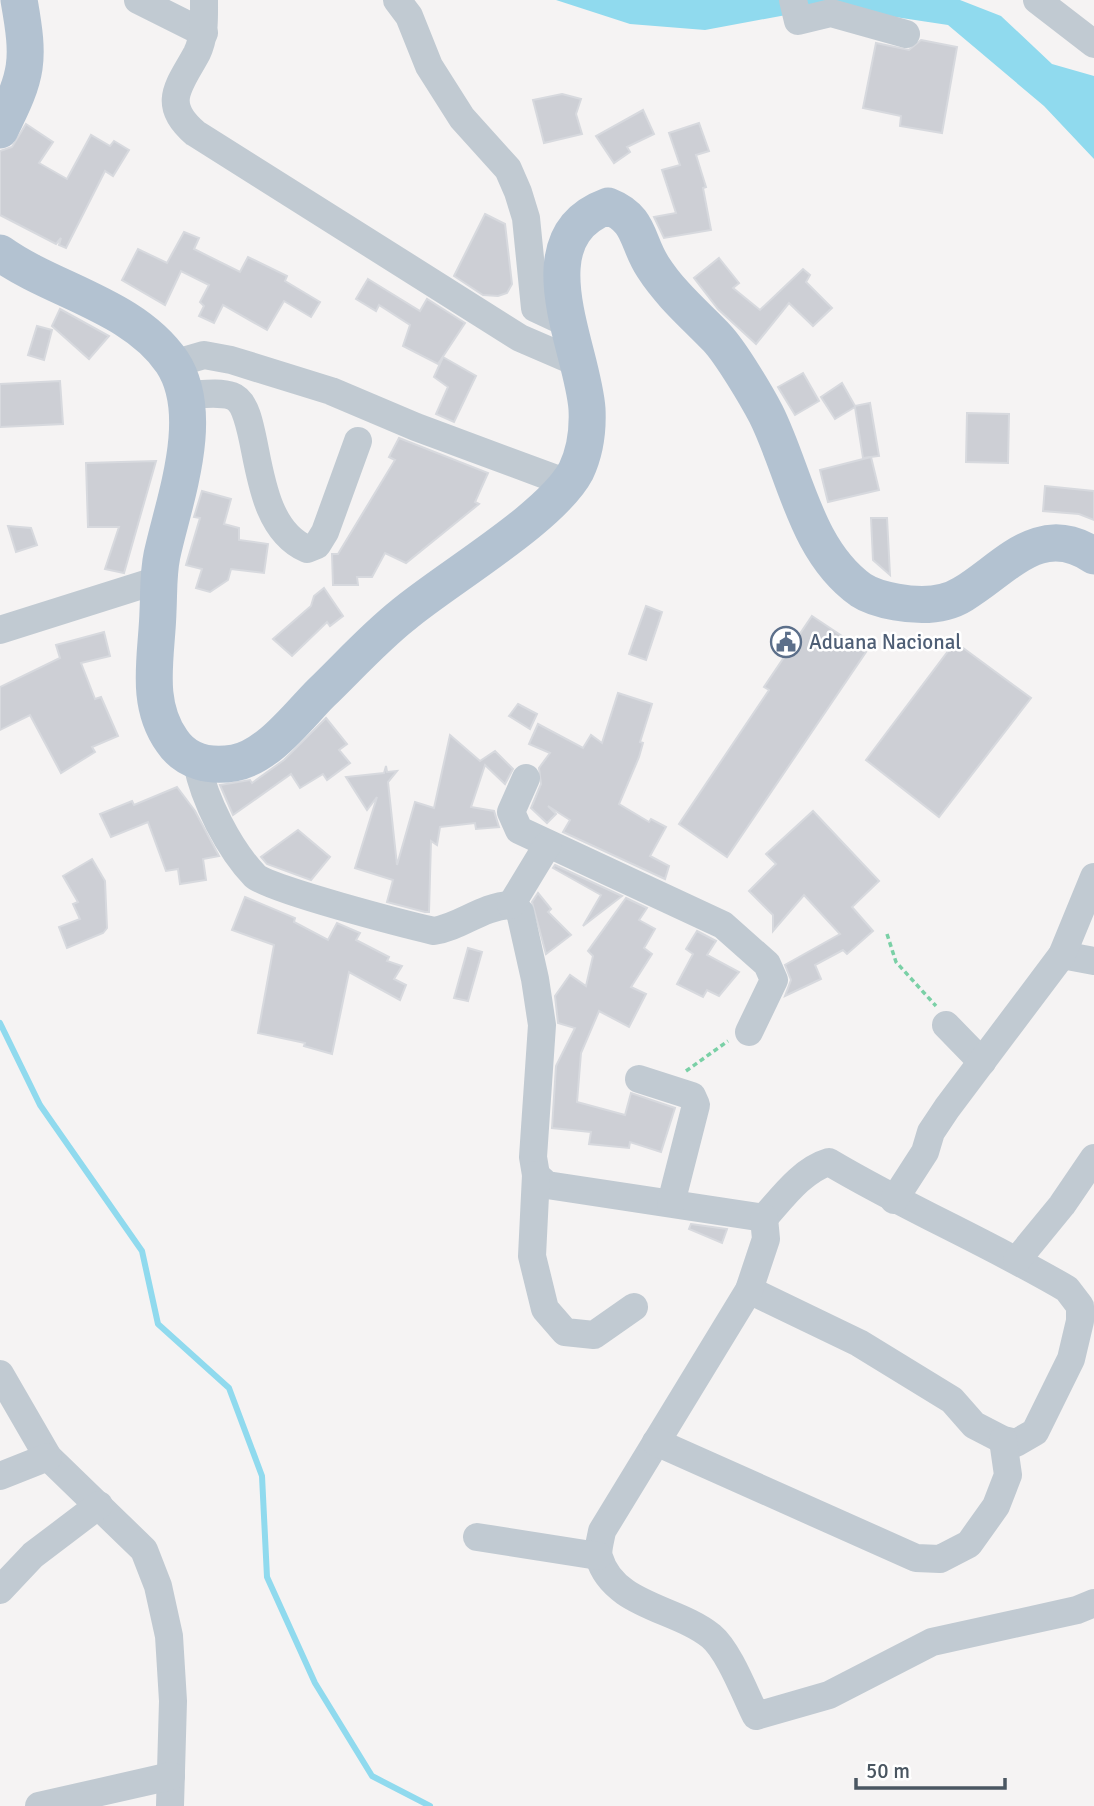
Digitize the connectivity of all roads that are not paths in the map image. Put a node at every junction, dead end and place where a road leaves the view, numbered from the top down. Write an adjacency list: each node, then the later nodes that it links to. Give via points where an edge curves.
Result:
1 (19, 0): 10 (main road, via 27,60 19,92)
2 (138, 0): 7 (street)
3 (204, 0): 7 (street)
4 (397, 0): 12 (street, via 409,16 429,66 462,118 508,169 526,218 535,308)
5 (1037, 0): 9 (street)
6 (795, 11): 8 (street, via 831,13)
7 (204, 33): 13 (street, via 180,78 175,98 180,120 520,338)
8 (906, 34)
9 (1094, 44)
10 (0, 130)
11 (0, 253): 14 (main road, via 124,320 153,342)
12 (565, 322): 13 (main road); 17 (main road, via 562,280 566,244 592,212 607,206 624,212 652,266 730,355 765,414 817,537 837,568 862,591 890,601 929,604 962,595 1005,561 1035,545 1064,543)
13 (578, 363): 16 (main road, via 587,407 586,442)
14 (178, 380): 15 (street, via 241,401 252,430 264,496 290,537 307,549 317,545 325,532); 16 (street, via 204,355 231,360 331,391); 18 (main road, via 187,442 181,491)
15 (358, 441)
16 (567, 483): 20 (main road, via 538,514 401,616 264,749 235,763)
17 (1094, 556)
18 (158, 580): 19 (street); 20 (main road, via 153,691 173,744)
19 (0, 630)
20 (197, 763): 24 (street, via 202,791 257,878 434,931 490,908)
21 (526, 778): 22 (street, via 511,812 519,830)
22 (548, 844): 24 (street); 28 (street, via 723,925 752,948 772,970 774,979)
23 (1094, 877): 25 (street)
24 (511, 905): 32 (street, via 520,912 542,1025 533,1157)
25 (1062, 955): 26 (street); 29 (street)
26 (1094, 961)
27 (946, 1025): 29 (street)
28 (749, 1032)
29 (982, 1062): 33 (street, via 931,1132 925,1152)
30 (649, 1082): 34 (street, via 692,1096 696,1105)
31 (1094, 1158): 36 (street)
32 (536, 1175): 34 (street, via 547,1185); 38 (street, via 531,1256 545,1309 565,1332 594,1335)
33 (894, 1200): 35 (street, via 829,1162 802,1178); 36 (street, via 937,1217)
34 (671, 1203): 35 (street)
35 (764, 1218): 37 (street, via 766,1239)
36 (1017, 1260): 40 (street, via 1067,1289 1080,1306 1080,1321 1071,1359 1035,1432 1023,1441)
37 (749, 1290): 40 (street, via 859,1343 952,1400 974,1424); 41 (street)
38 (634, 1307)
39 (0, 1374): 42 (street)
40 (1003, 1440): 41 (street, via 1008,1475 996,1506 969,1544 940,1559 916,1558)
41 (656, 1442): 46 (street, via 602,1531)
42 (48, 1457): 43 (street); 44 (street)
43 (0, 1476)
44 (99, 1504): 47 (street, via 33,1555); 49 (street, via 144,1550 158,1586 169,1636)
45 (477, 1536): 46 (street)
46 (598, 1556): 48 (street, via 627,1594 713,1637 756,1716 830,1695 932,1642)
47 (0, 1590)
48 (1094, 1603)
49 (171, 1776): 50 (street); 51 (street)
50 (39, 1806)
51 (170, 1806)

